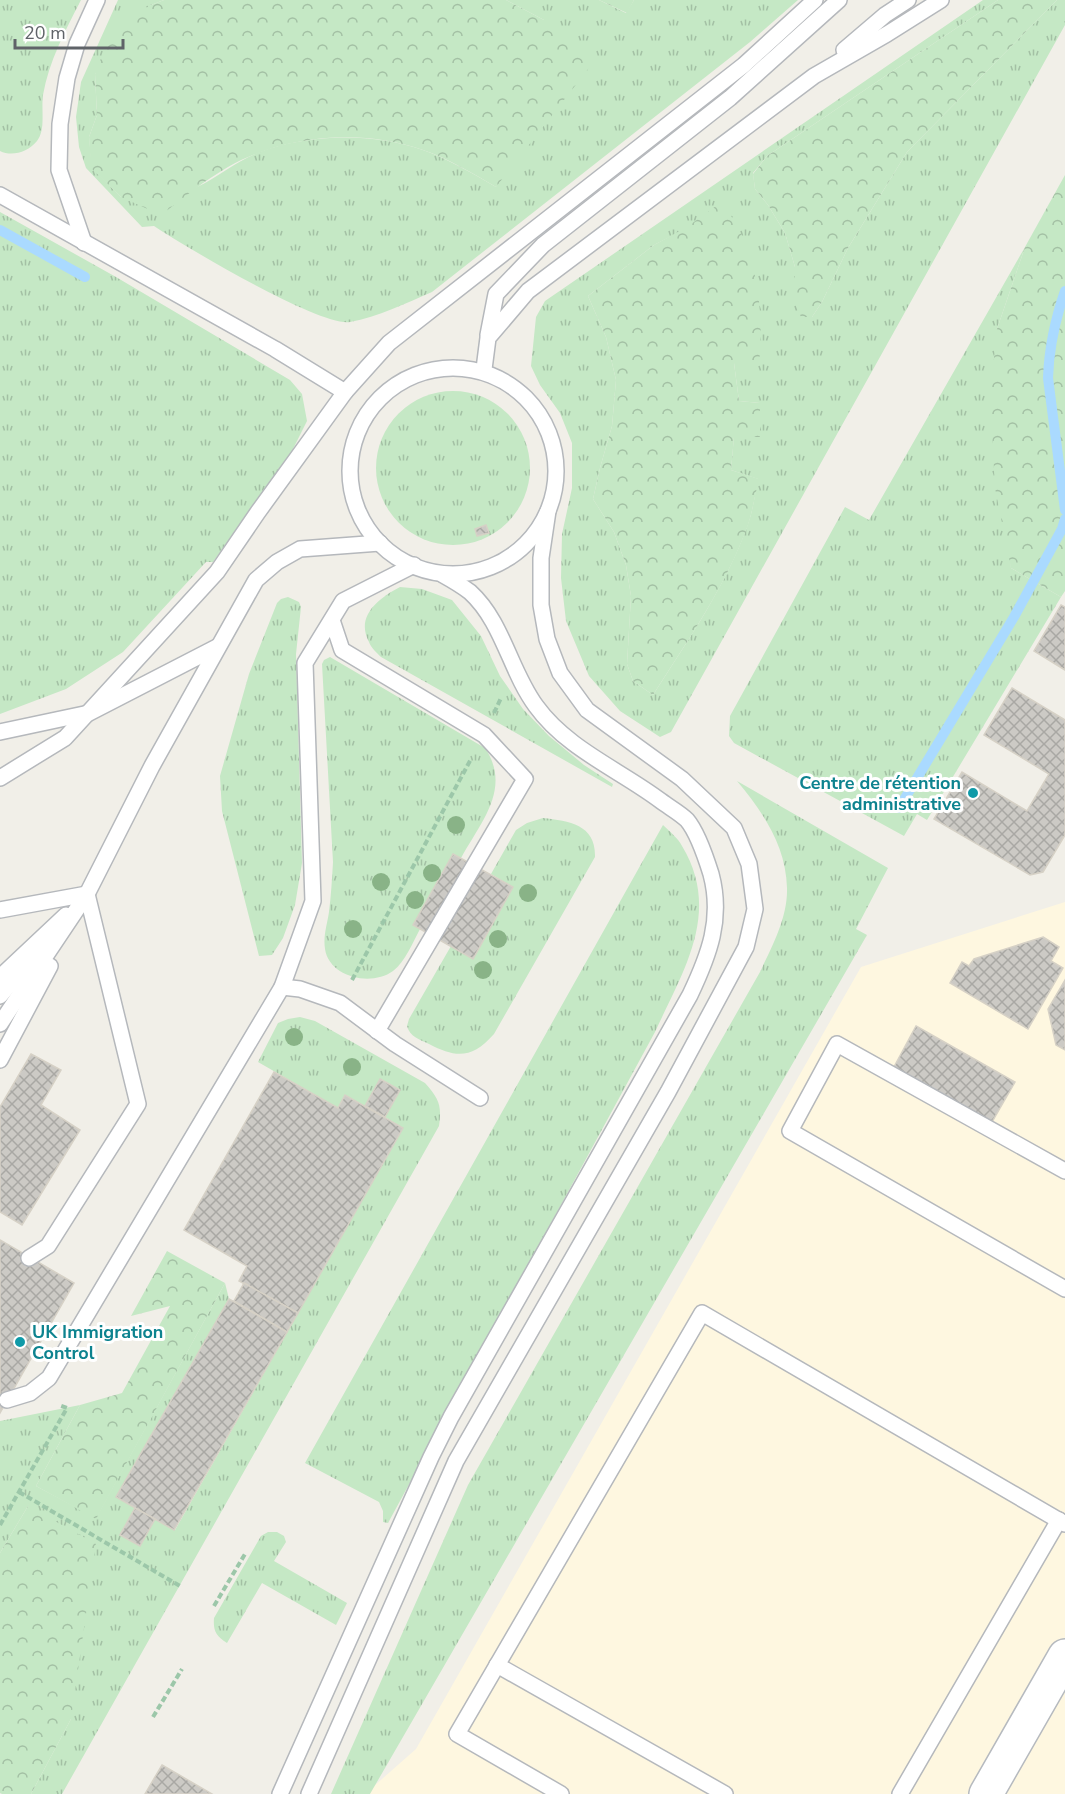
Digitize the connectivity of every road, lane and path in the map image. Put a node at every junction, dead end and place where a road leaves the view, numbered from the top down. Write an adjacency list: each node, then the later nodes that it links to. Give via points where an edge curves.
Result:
1 (97, 0): 12 (lane, via 73,55 60,124 59,170)
2 (815, 0): 7 (lane, via 744,65)
3 (839, 0): 8 (lane, via 730,98)
4 (908, 0): 6 (lane)
5 (941, 0): 6 (lane)
6 (814, 76): 14 (lane, via 528,291)
7 (666, 124): 9 (lane); 11 (lane)
8 (644, 165): 9 (lane); 13 (lane)
9 (599, 190): 11 (lane); 13 (lane)
10 (0, 195): 12 (lane)
11 (534, 230): 16 (lane, via 389,343)
12 (84, 243): 16 (lane)
13 (543, 245): 14 (lane, via 496,294)
14 (488, 338): 15 (lane)
15 (484, 369): 17 (lane, via 532,409 557,458 556,486); 18 (lane, via 439,366 388,386 355,429 348,483)
16 (345, 392): 24 (lane, via 217,572)
17 (548, 511): 20 (lane, via 533,538 502,564 472,574); 55 (lane, via 541,558 541,605 547,639 560,673 587,710 682,779 735,828 749,864 755,909 746,947 674,1082 456,1461)
18 (380, 543): 19 (lane); 22 (lane, via 300,549 277,562 256,580)
19 (414, 565): 20 (lane); 21 (lane, via 343,601)
20 (444, 574): 54 (lane, via 470,592 484,608 535,705 556,728 687,820 706,855 716,891 715,929 690,995 436,1447)
21 (332, 620): 33 (lane, via 305,663 313,901); 36 (lane, via 342,650 484,735 525,779)
22 (217, 647): 24 (lane); 29 (lane)
23 (503, 696): 25 (path)
24 (89, 713): 26 (lane); 28 (lane, via 65,738)
25 (490, 722)
26 (0, 732)
27 (473, 756): 32 (path)
28 (0, 778)
29 (87, 894): 30 (lane); 31 (lane); 34 (lane); 35 (lane); 37 (lane); 40 (lane, via 138,1104 48,1246)
30 (0, 910)
31 (0, 977)
32 (351, 980)
33 (282, 987): 36 (lane, via 340,1003); 42 (lane, via 49,1378 30,1393)
34 (0, 996)
35 (0, 1024)
36 (377, 1031): 38 (lane)
37 (0, 1060)
38 (480, 1098)
39 (1065, 1171): 41 (lane, via 837,1044 790,1131)
40 (29, 1258)
41 (1065, 1289)
42 (8, 1400)
43 (67, 1408): 44 (path)
44 (19, 1492): 46 (path); 48 (path)
45 (1062, 1522): 51 (lane, via 702,1313); 58 (lane)
46 (0, 1525)
47 (245, 1554): 49 (path)
48 (180, 1586)
49 (214, 1606)
50 (1065, 1656): 59 (street)
51 (497, 1665): 56 (lane, via 458,1734); 57 (lane)
52 (182, 1669): 53 (path)
53 (153, 1717)
54 (280, 1794)
55 (309, 1794)
56 (561, 1794)
57 (725, 1794)
58 (900, 1794)
59 (986, 1794)

